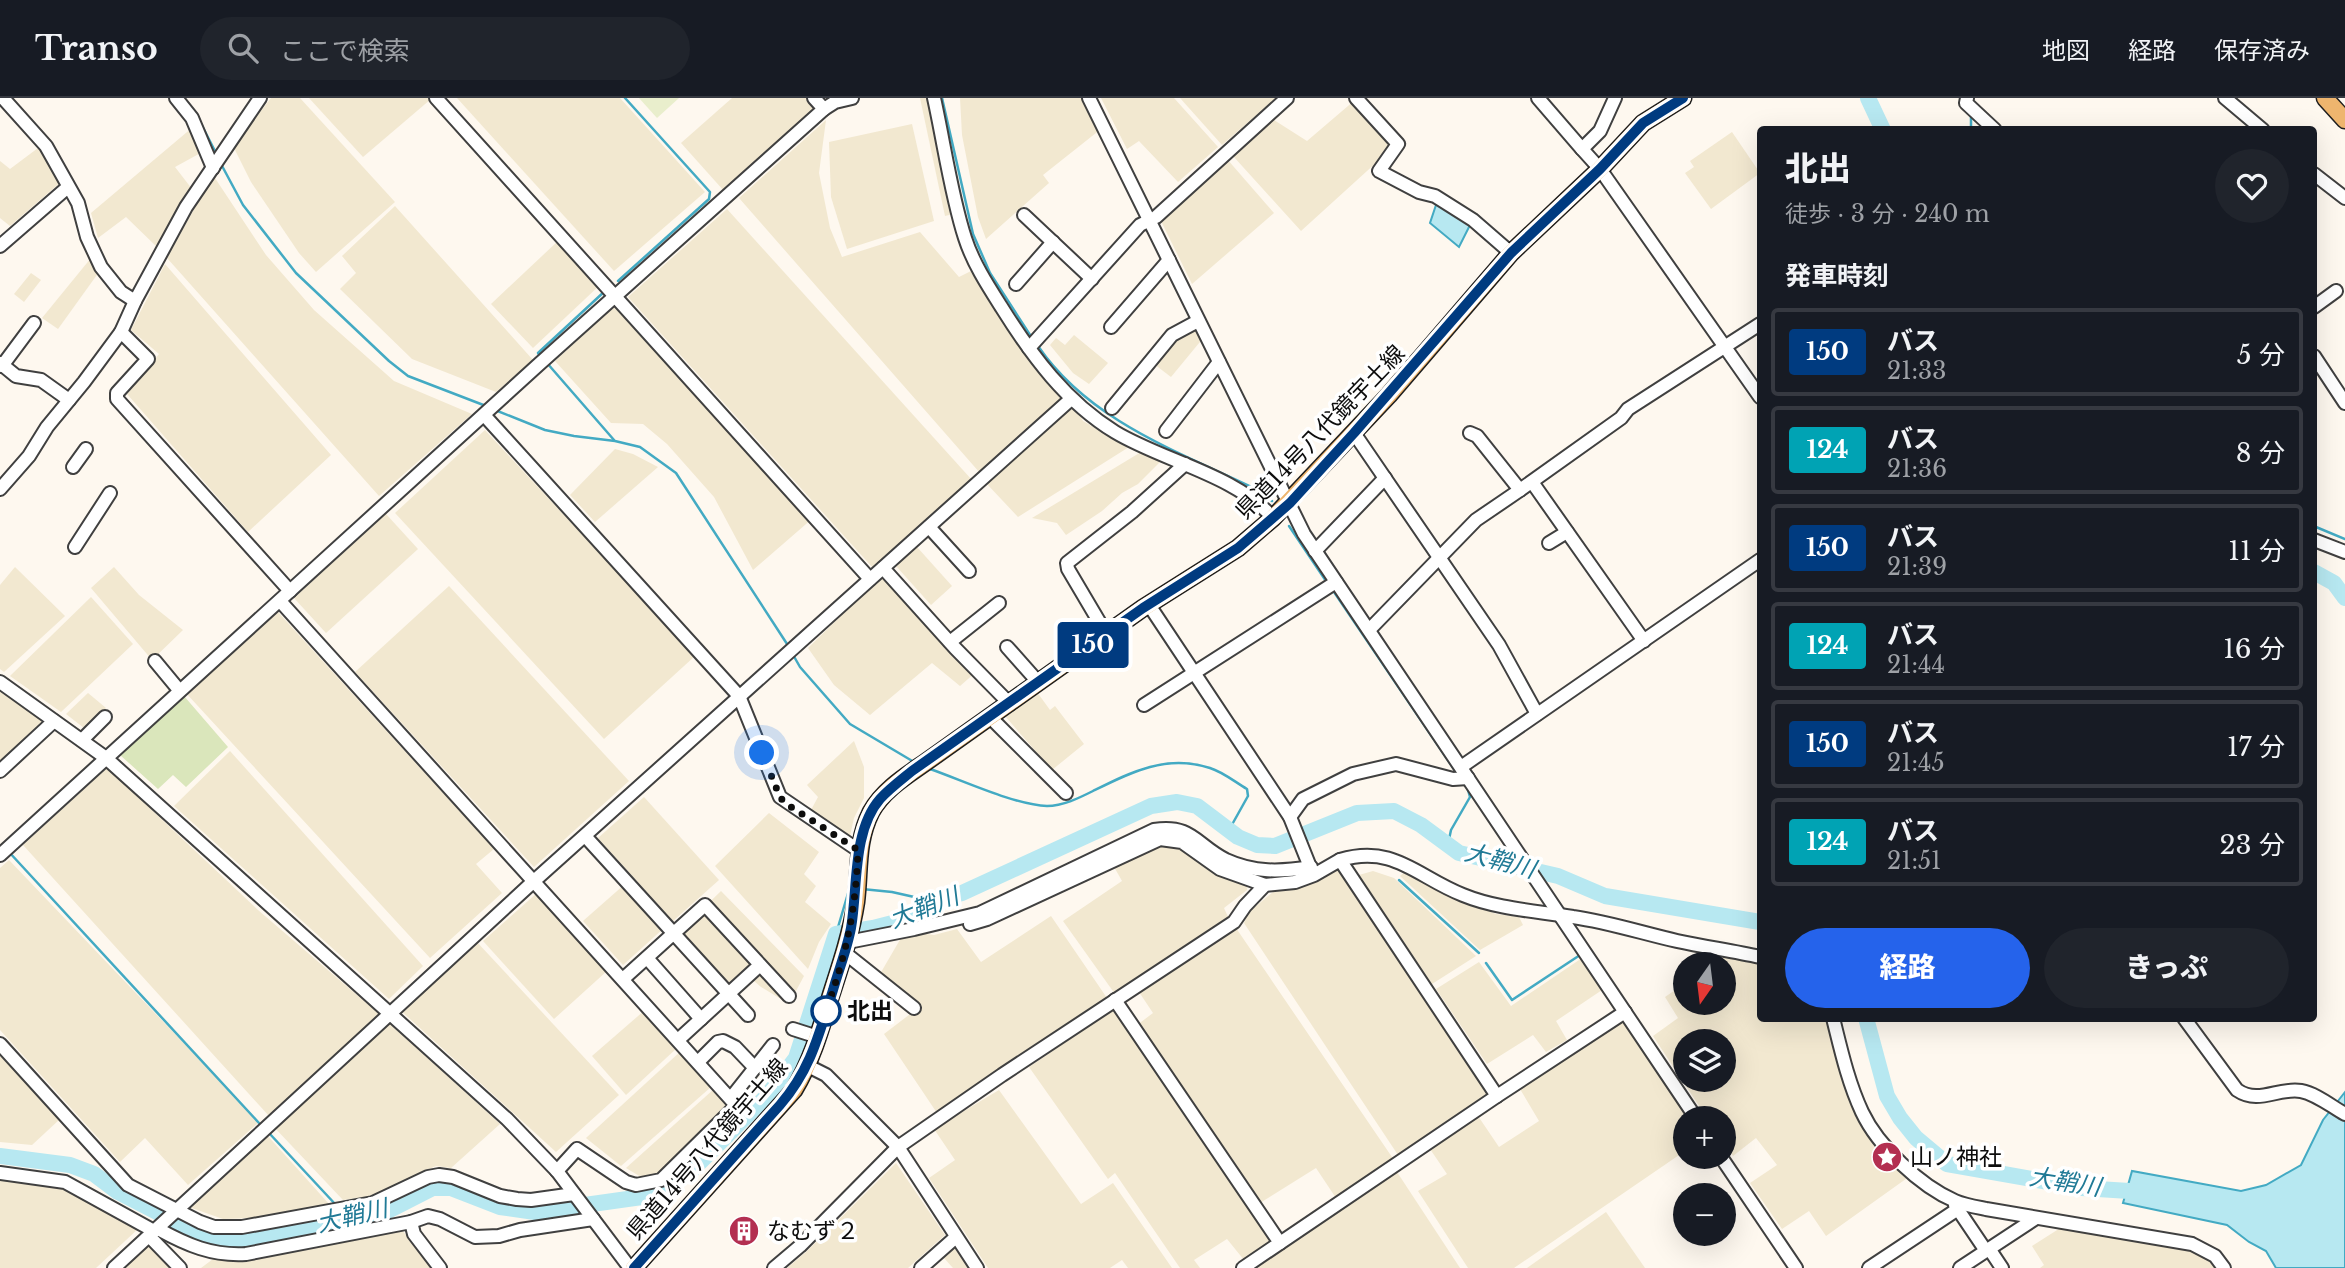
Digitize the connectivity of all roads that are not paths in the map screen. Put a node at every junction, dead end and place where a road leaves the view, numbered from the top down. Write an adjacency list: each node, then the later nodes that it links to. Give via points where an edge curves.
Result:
1 (3, 98): 25 (street, via 37,134)
2 (176, 98): 22 (street)
3 (260, 98): 22 (street)
4 (436, 98): 36 (street)
5 (814, 98): 17 (street)
6 (852, 98): 17 (street)
7 (934, 98): 44 (street, via 965,238 981,276)
8 (1088, 98): 28 (street)
9 (1287, 98): 28 (street)
10 (1356, 98): 31 (street, via 1398,144 1380,171 1419,192 1435,195 1474,220)
11 (1538, 98): 21 (street)
12 (1615, 98): 21 (street, via 1600,131)
13 (1683, 98): 23 (main road, 県道14号八代鏡宇土線, via 1643,123)
14 (2225, 98): 20 (street)
15 (2325, 98): 18 (main road)
16 (1970, 105): 19 (street)
17 (824, 109): 36 (street)
18 (2345, 120)
19 (1990, 126)
20 (2258, 126)
21 (1582, 149): 23 (street)
22 (219, 160): 37 (street, via 186,207)
23 (1600, 169): 31 (main road, 県道14号八代鏡宇土線); 45 (street)
24 (2317, 176): 26 (street)
25 (68, 187): 30 (street); 37 (street, via 101,267 121,292)
26 (2345, 197)
27 (1024, 215): 29 (street)
28 (1148, 220): 32 (street); 33 (street)
29 (1053, 242): 33 (street); 34 (street)
30 (0, 246)
31 (1511, 253): 56 (main road, 県道14号八代鏡宇土線)
32 (1169, 260): 39 (street); 42 (street)
33 (1092, 279): 44 (street)
34 (1016, 284)
35 (2336, 291): 38 (street)
36 (615, 297): 54 (street); 79 (street)
37 (135, 301): 43 (street)
38 (2317, 305)
39 (1198, 321): 47 (street); 53 (street, via 1172,335)
40 (34, 323): 48 (street)
41 (1757, 326): 45 (street)
42 (1111, 327)
43 (121, 332): 51 (street); 81 (street, via 148,359 117,393 117,399)
44 (1036, 342): 50 (street, via 1051,378)
45 (1727, 347): 49 (street); 62 (street, via 1628,409)
46 (2317, 360): 52 (street)
47 (1219, 362): 55 (street); 66 (street)
48 (1, 365): 51 (street, via 16,376 41,380)
49 (1757, 392)
50 (1071, 399): 59 (street, via 1115,432); 68 (street)
51 (69, 400): 63 (street)
52 (2345, 402)
53 (1112, 408)
54 (485, 414): 81 (street); 94 (street)
55 (1166, 431)
56 (1354, 433): 61 (street); 66 (main road, 県道14号八代鏡宇土線)
57 (1470, 433): 64 (street)
58 (86, 449): 60 (street)
59 (1185, 464): 67 (street, via 1251,497); 85 (street, via 1068,563)
60 (73, 467)
61 (1385, 478): 73 (street); 75 (street)
62 (1532, 482): 64 (street); 69 (street)
63 (1, 487)
64 (1520, 490): 75 (street, via 1476,520)
65 (110, 493): 72 (street)
66 (1290, 503): 67 (main road, 県道14号八代鏡宇土線); 73 (street)
67 (1273, 517): 83 (main road, 県道14号八代鏡宇土線, via 1238,548)
68 (929, 527): 77 (street); 78 (street)
69 (1567, 532): 71 (street); 86 (street)
70 (2317, 541): 74 (street)
71 (1549, 542)
72 (75, 547)
73 (1315, 551): 80 (street)
74 (2345, 552)
75 (1439, 556): 84 (street); 97 (street, via 1499,645)
76 (1757, 562): 86 (street)
77 (883, 568): 79 (street); 87 (street)
78 (970, 571)
79 (870, 579): 94 (street)
80 (1331, 586): 84 (street); 90 (street)
81 (285, 596): 93 (street); 112 (street)
82 (999, 603): 87 (street)
83 (1149, 604): 85 (main road, 県道14号八代鏡宇土線); 90 (street)
84 (1369, 630): 104 (street)
85 (1107, 635): 92 (main road, 県道14号八代鏡宇土線)
86 (1644, 641): 97 (street)
87 (950, 642): 95 (street)
88 (1007, 647): 92 (street)
89 (155, 661): 93 (street)
90 (1193, 673): 96 (street); 106 (street)
91 (0, 682): 100 (street)
92 (1039, 683): 95 (main road, 県道14号八代鏡宇土線)
93 (180, 690): 102 (street)
94 (739, 696): 107 (street); 109 (street, via 780,797)
95 (1010, 704): 99 (main road, 県道14号八代鏡宇土線)
96 (1144, 705)
97 (1537, 714): 104 (street)
98 (104, 717): 101 (street)
99 (990, 717): 105 (street); 109 (main road, 県道14号八代鏡宇土線, via 912,771 878,801)
100 (54, 721): 101 (street); 103 (street)
101 (82, 740): 102 (street)
102 (106, 758): 108 (street); 126 (street)
103 (0, 771)
104 (1464, 773): 106 (street, via 1453,779 1396,764 1353,774 1303,799); 114 (street)
105 (1066, 793)
106 (1292, 821): 111 (street)
107 (585, 836): 112 (street); 116 (street)
108 (5, 850)
109 (858, 850): 117 (main road, 県道14号八代鏡宇土線)
110 (1339, 860): 111 (street); 114 (street, via 1373,855 1388,858 1465,896); 140 (street)
111 (1311, 866): 113 (street, via 1295,882); 115 (street, via 1279,872 1249,869 1180,829 1166,828 980,913)
112 (534, 881): 121 (street); 126 (street)
113 (1265, 886): 115 (street, via 1220,869 1182,842 1160,839 987,919 933,931); 124 (street, via 1234,922)
114 (1556, 911): 118 (street); 127 (street)
115 (914, 929): 117 (street)
116 (674, 934): 119 (street); 120 (street, via 705,905); 122 (street)
117 (848, 940): 125 (street, via 850,957); 133 (main road, 県道14号八代鏡宇土線)
118 (1757, 956)
119 (647, 958): 121 (street); 129 (street)
120 (760, 965): 122 (street); 123 (street)
121 (623, 979): 134 (street)
122 (729, 995): 128 (street); 129 (street)
123 (789, 996)
124 (1115, 1000): 144 (street); 156 (street)
125 (914, 1008)
126 (389, 1014): 146 (street, via 507,1119); 150 (street)
127 (1622, 1014): 140 (street); 142 (street)
128 (748, 1015)
129 (701, 1019): 134 (street)
130 (1834, 1022): 149 (street, via 1863,1114 1908,1170)
131 (2187, 1022): 143 (street, via 2242,1094 2267,1097 2301,1091)
132 (793, 1029): 133 (street)
133 (815, 1035): 138 (main road, 県道14号八代鏡宇土線)
134 (678, 1040): 137 (street)
135 (0, 1044): 150 (street, via 128,1185)
136 (773, 1045): 139 (street)
137 (698, 1062): 139 (street, via 723,1041); 141 (street)
138 (808, 1066): 144 (street, via 826,1075); 161 (main road, 県道14号八代鏡宇土線, via 794,1090)
139 (755, 1068): 141 (street)
140 (1497, 1096): 156 (street)
141 (731, 1098): 146 (street, via 733,1109 662,1180 636,1185 626,1182 577,1149)
142 (1687, 1106)
143 (2345, 1115)
144 (898, 1147): 155 (street); 162 (street)
145 (1729, 1169): 166 (street)
146 (557, 1171): 148 (street)
147 (0, 1173): 154 (street, via 65,1182)
148 (575, 1196): 150 (street, via 517,1199 439,1175 386,1199 230,1228 214,1227); 151 (street)
149 (1956, 1205): 152 (street); 157 (street); 167 (street)
150 (176, 1210): 154 (street)
151 (592, 1217): 153 (street, via 475,1237 434,1217); 161 (street)
152 (2036, 1218): 157 (street); 170 (street, via 2192,1244 2216,1256)
153 (411, 1222): 154 (street, via 228,1255); 160 (street, via 414,1234)
154 (156, 1230): 158 (street); 159 (street)
155 (956, 1237): 163 (street); 164 (street)
156 (1280, 1243): 165 (street)
157 (1989, 1250): 168 (street); 169 (street)
158 (114, 1268)
159 (180, 1268)
160 (440, 1268)
161 (632, 1268)
162 (774, 1268)
163 (921, 1268)
164 (976, 1268)
165 (1243, 1268)
166 (1796, 1268)
167 (1869, 1268)
168 (1960, 1268)
169 (2002, 1268)
170 (2224, 1268)

